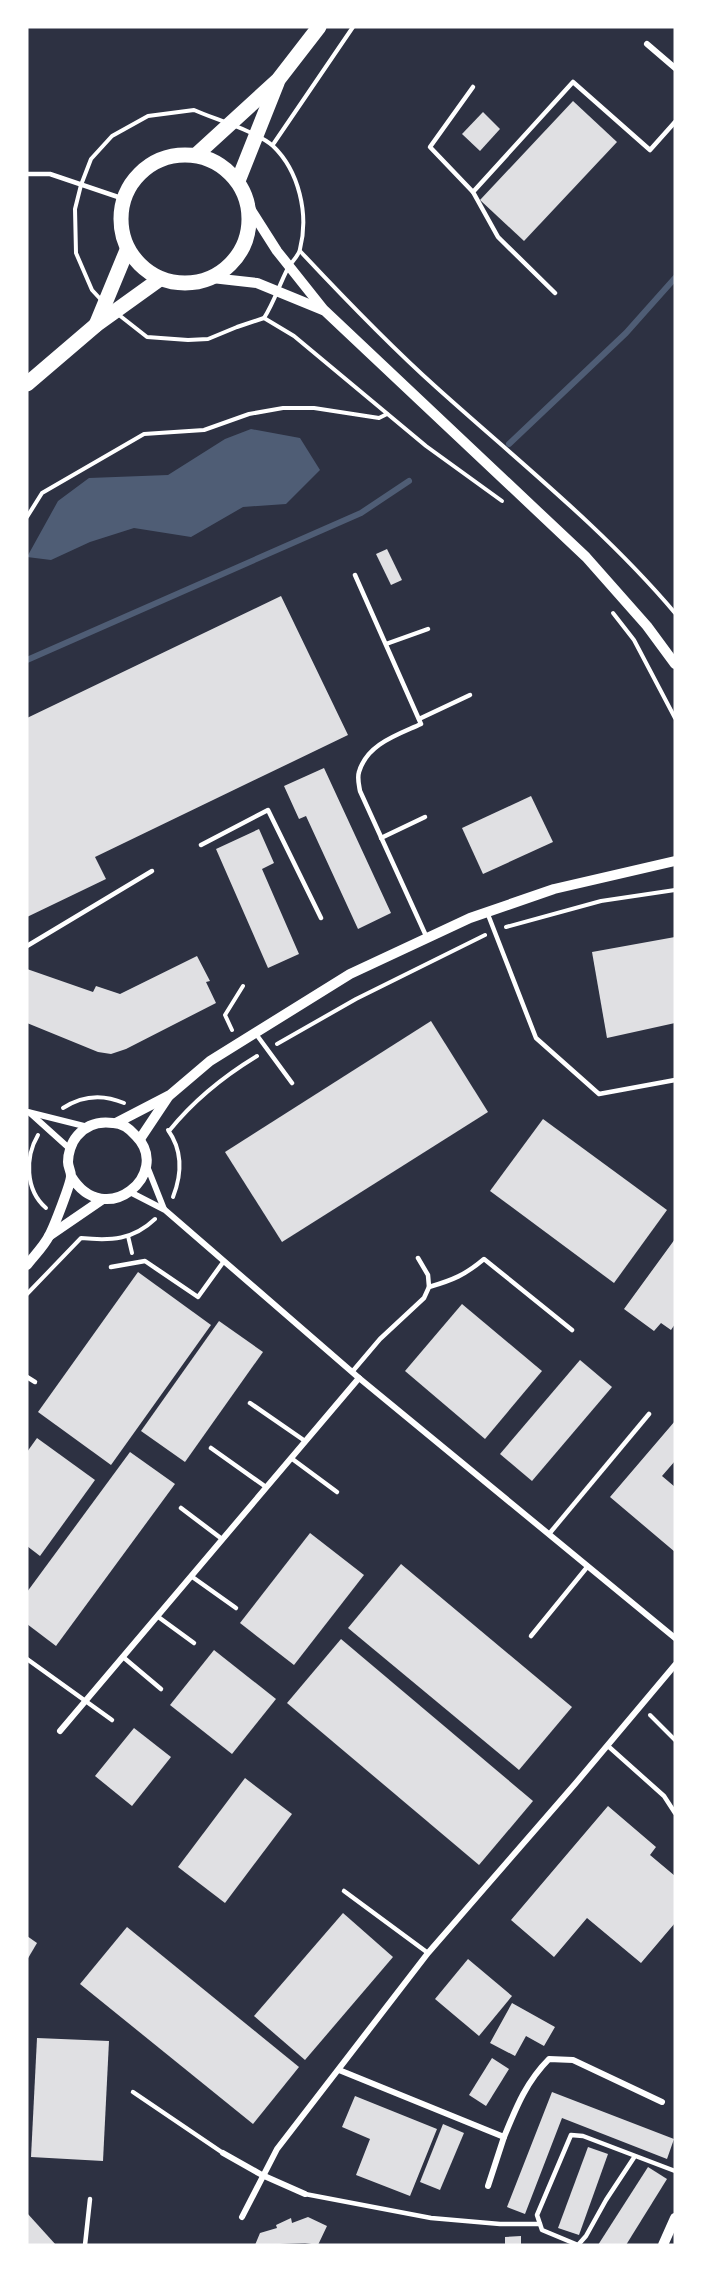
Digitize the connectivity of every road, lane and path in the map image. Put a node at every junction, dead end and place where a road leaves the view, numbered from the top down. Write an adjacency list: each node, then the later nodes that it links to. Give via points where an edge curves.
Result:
1 (319, 27): 5 (main road)
2 (353, 27): 31 (path, via 270,144 289,165 298,183 302,222 299,253 435,386 613,546)
3 (647, 44): 4 (street)
4 (675, 68)
5 (278, 80): 9 (main road); 12 (main road)
6 (473, 87): 13 (lane, via 430,147)
7 (207, 116): 11 (path, via 194,110 148,116 112,136 91,159)
8 (675, 122): 13 (lane, via 650,150 573,82)
9 (196, 155): 12 (main road, via 217,162); 15 (main road, via 164,157 139,173)
10 (27, 174): 15 (lane, via 50,174)
11 (84, 176)
12 (238, 181): 16 (main road)
13 (473, 192): 21 (lane, via 498,237)
14 (77, 199): 20 (path, via 76,253)
15 (124, 199): 17 (main road, via 120,224)
16 (249, 207): 18 (main road, via 249,230 240,252 226,270); 22 (street, via 277,251)
17 (127, 250): 19 (main road, via 141,267); 23 (main road)
18 (212, 278): 19 (main road, via 183,284); 22 (street, via 257,284)
19 (160, 279): 23 (main road)
20 (92, 290)
21 (555, 293)
22 (324, 310): 34 (street, via 586,557)
23 (96, 325): 25 (main road)
24 (147, 337): 26 (path, via 208,339 265,316)
25 (27, 384)
26 (387, 414): 27 (path); 28 (path, via 379,418 314,408 283,408 249,414 204,430 144,435 42,494)
27 (510, 507)
28 (27, 517)
29 (355, 575): 33 (lane)
30 (611, 612): 36 (path, via 634,640)
31 (675, 613)
32 (428, 628): 33 (lane)
33 (386, 644): 37 (lane)
34 (675, 664)
35 (470, 695): 37 (lane)
36 (675, 718)
37 (419, 719): 39 (lane, via 421,724 384,741 364,761 358,774 360,791)
38 (424, 817): 39 (lane)
39 (381, 838): 47 (lane)
40 (201, 845): 45 (lane, via 268,810)
41 (675, 861): 44 (street, via 554,889)
42 (152, 871): 48 (lane)
43 (675, 890): 46 (path, via 601,901)
44 (487, 912): 46 (lane); 47 (street)
45 (321, 918)
46 (494, 930): 52 (path, via 356,999); 54 (lane, via 536,1038 599,1094)
47 (427, 938): 50 (street, via 350,974)
48 (27, 946)
49 (243, 986): 51 (path, via 225,1015)
50 (255, 1031): 51 (street); 55 (lane)
51 (238, 1043): 56 (street)
52 (275, 1045)
53 (252, 1059): 61 (path, via 213,1086)
54 (675, 1080)
55 (292, 1083)
56 (170, 1095): 58 (street); 62 (street)
57 (28, 1112): 59 (street); 63 (street)
58 (116, 1123): 59 (street); 62 (street, via 128,1127)
59 (88, 1126): 63 (street)
60 (164, 1126): 61 (path)
61 (169, 1131): 67 (path, via 180,1155)
62 (140, 1139): 64 (street)
63 (70, 1149): 65 (street)
64 (146, 1162): 66 (street, via 144,1175); 69 (street)
65 (71, 1176): 68 (street, via 88,1195); 71 (street)
66 (130, 1192): 68 (street); 69 (street)
67 (174, 1196)
68 (103, 1200): 71 (street)
69 (165, 1210): 73 (street)
70 (142, 1231): 77 (path, via 113,1239 81,1238)
71 (49, 1237): 74 (street)
72 (418, 1258): 76 (lane, via 428,1275)
73 (224, 1261): 75 (lane, via 198,1297 145,1261); 79 (street)
74 (27, 1265)
75 (111, 1267)
76 (429, 1287): 78 (lane, via 466,1274 484,1259); 79 (lane, via 424,1298)
77 (27, 1294)
78 (572, 1330)
79 (352, 1372): 81 (street)
80 (27, 1377): 82 (lane)
81 (359, 1378): 85 (street); 91 (street)
82 (35, 1382)
83 (250, 1403): 85 (lane)
84 (649, 1414): 91 (lane)
85 (305, 1441): 87 (street)
86 (211, 1448): 88 (lane)
87 (291, 1458): 88 (street); 89 (lane)
88 (266, 1487): 92 (street)
89 (337, 1492)
90 (181, 1508): 92 (lane)
91 (549, 1534): 93 (street)
92 (222, 1539): 94 (street)
93 (588, 1566): 97 (lane); 98 (street)
94 (191, 1576): 95 (lane); 96 (street)
95 (236, 1608)
96 (157, 1616): 99 (lane); 100 (street)
97 (531, 1636)
98 (675, 1638)
99 (194, 1643)
100 (123, 1657): 103 (lane); 104 (street)
101 (27, 1659): 104 (lane)
102 (675, 1665): 105 (street)
103 (161, 1689)
104 (85, 1701): 106 (lane); 107 (street)
105 (641, 1705): 108 (path); 109 (street)
106 (112, 1720)
107 (60, 1731)
108 (675, 1740)
109 (608, 1746): 110 (lane, via 664,1796); 112 (street)
110 (675, 1812)
111 (344, 1891): 112 (lane)
112 (428, 1953): 113 (street)
113 (339, 2070): 116 (street); 120 (street, via 277,2149)
114 (133, 2092): 117 (lane)
115 (662, 2102): 116 (street, via 573,2060 549,2059 524,2090)
116 (504, 2137): 121 (street)
117 (223, 2153): 120 (street)
118 (635, 2156): 119 (lane); 126 (lane, via 578,2245 542,2230); 126 (lane, via 571,2135 537,2215)
119 (675, 2171)
120 (262, 2175): 122 (street); 124 (street)
121 (488, 2186)
122 (305, 2194): 126 (lane, via 431,2218)
123 (90, 2199): 127 (lane)
124 (242, 2217)
125 (675, 2218): 128 (street)
126 (540, 2223)
127 (85, 2245)
128 (663, 2245)

